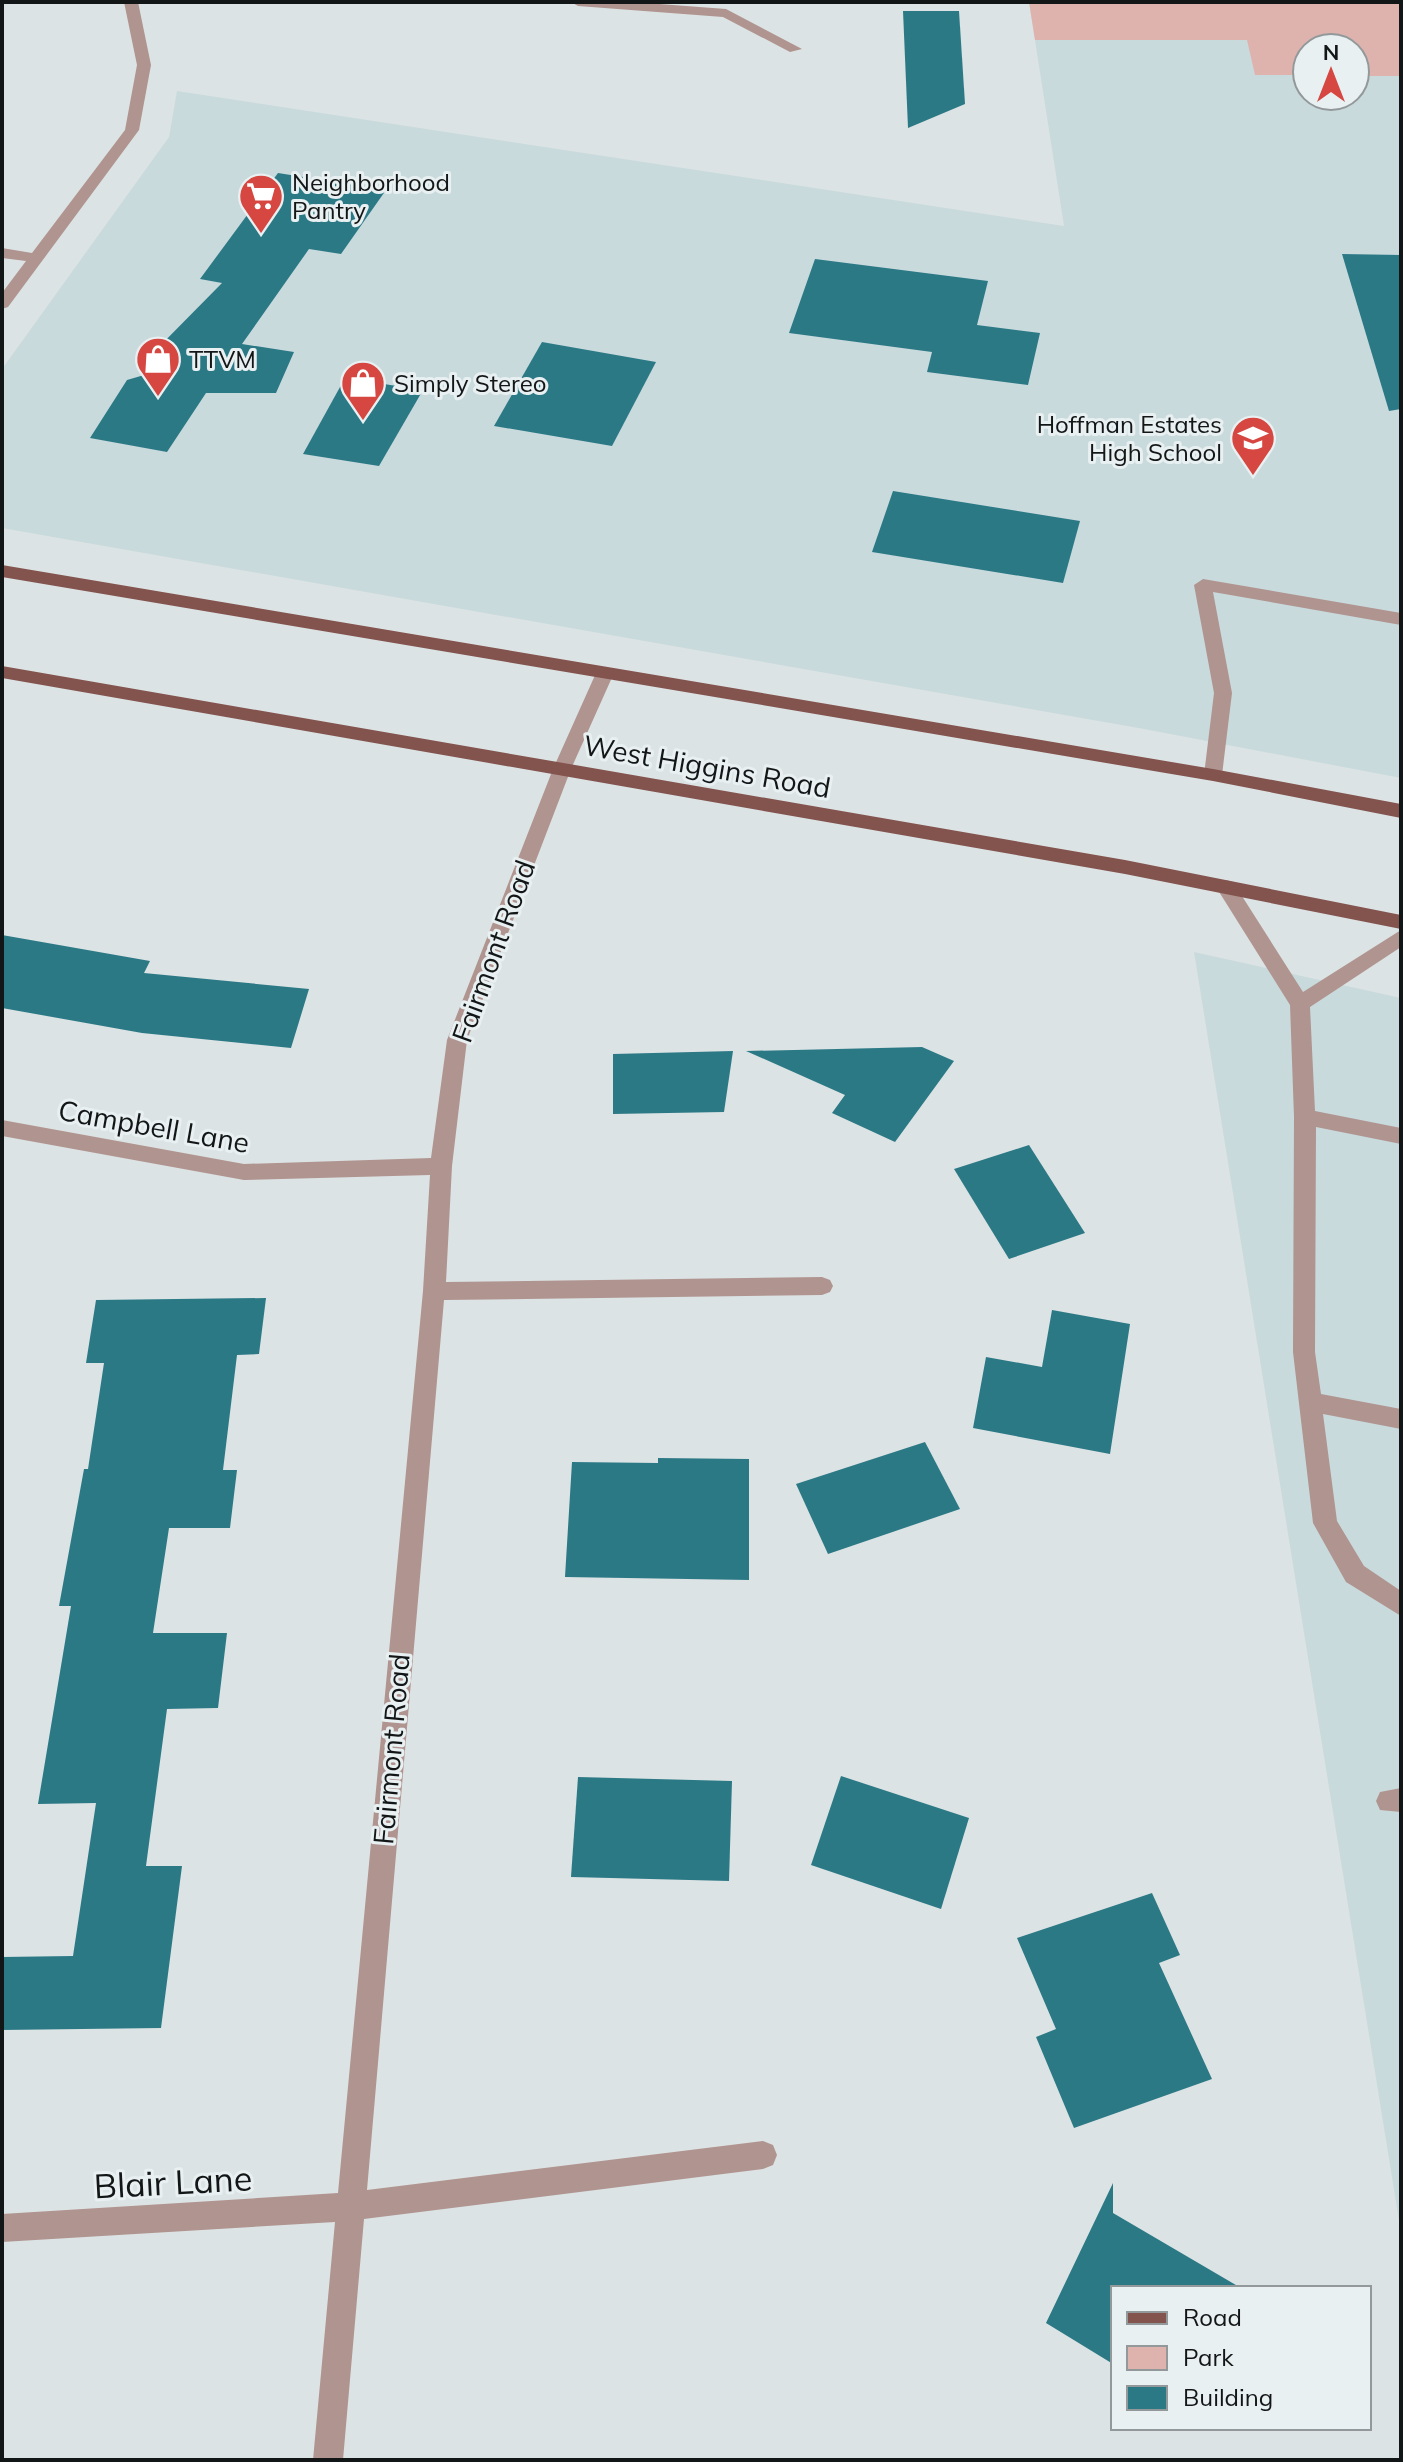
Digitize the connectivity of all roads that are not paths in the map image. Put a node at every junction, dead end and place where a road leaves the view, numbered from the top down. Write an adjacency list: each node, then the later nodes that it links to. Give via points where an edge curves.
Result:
1 (131, 2): 6 (street, via 144,65 132,130)
2 (578, 2): 3 (street)
3 (731, 7): 4 (street)
4 (795, 49)
5 (2, 253): 6 (street)
6 (36, 258): 7 (street)
7 (2, 304)
8 (2, 571): 11 (main road)
9 (1401, 619): 13 (street, via 1203,585 1223,693)
10 (2, 672): 12 (main road, West Higgins Road)
11 (605, 673): 12 (street, Fairmont Road); 13 (main road)
12 (562, 769): 15 (main road, West Higgins Road); 22 (street, Fairmont Road, via 457,1040)
13 (1213, 775): 14 (main road)
14 (1401, 811)
15 (1226, 887): 16 (main road, West Higgins Road); 18 (street)
16 (1401, 922)
17 (1401, 937): 18 (street)
18 (1300, 1004): 19 (street)
19 (1305, 1117): 21 (street); 25 (street, via 1304,1352)
20 (2, 1128): 22 (street, Campbell Lane, via 244,1172)
21 (1401, 1136)
22 (441, 1166): 24 (street, Fairmont Road)
23 (822, 1286): 24 (street)
24 (434, 1291): 29 (street, Fairmont Road)
25 (1309, 1401): 26 (street); 27 (street, via 1325,1523 1355,1574)
26 (1401, 1419)
27 (1401, 1605)
28 (763, 2155): 29 (street)
29 (348, 2207): 30 (street, Blair Lane); 31 (street, Fairmont Road)
30 (2, 2228)
31 (328, 2460)

